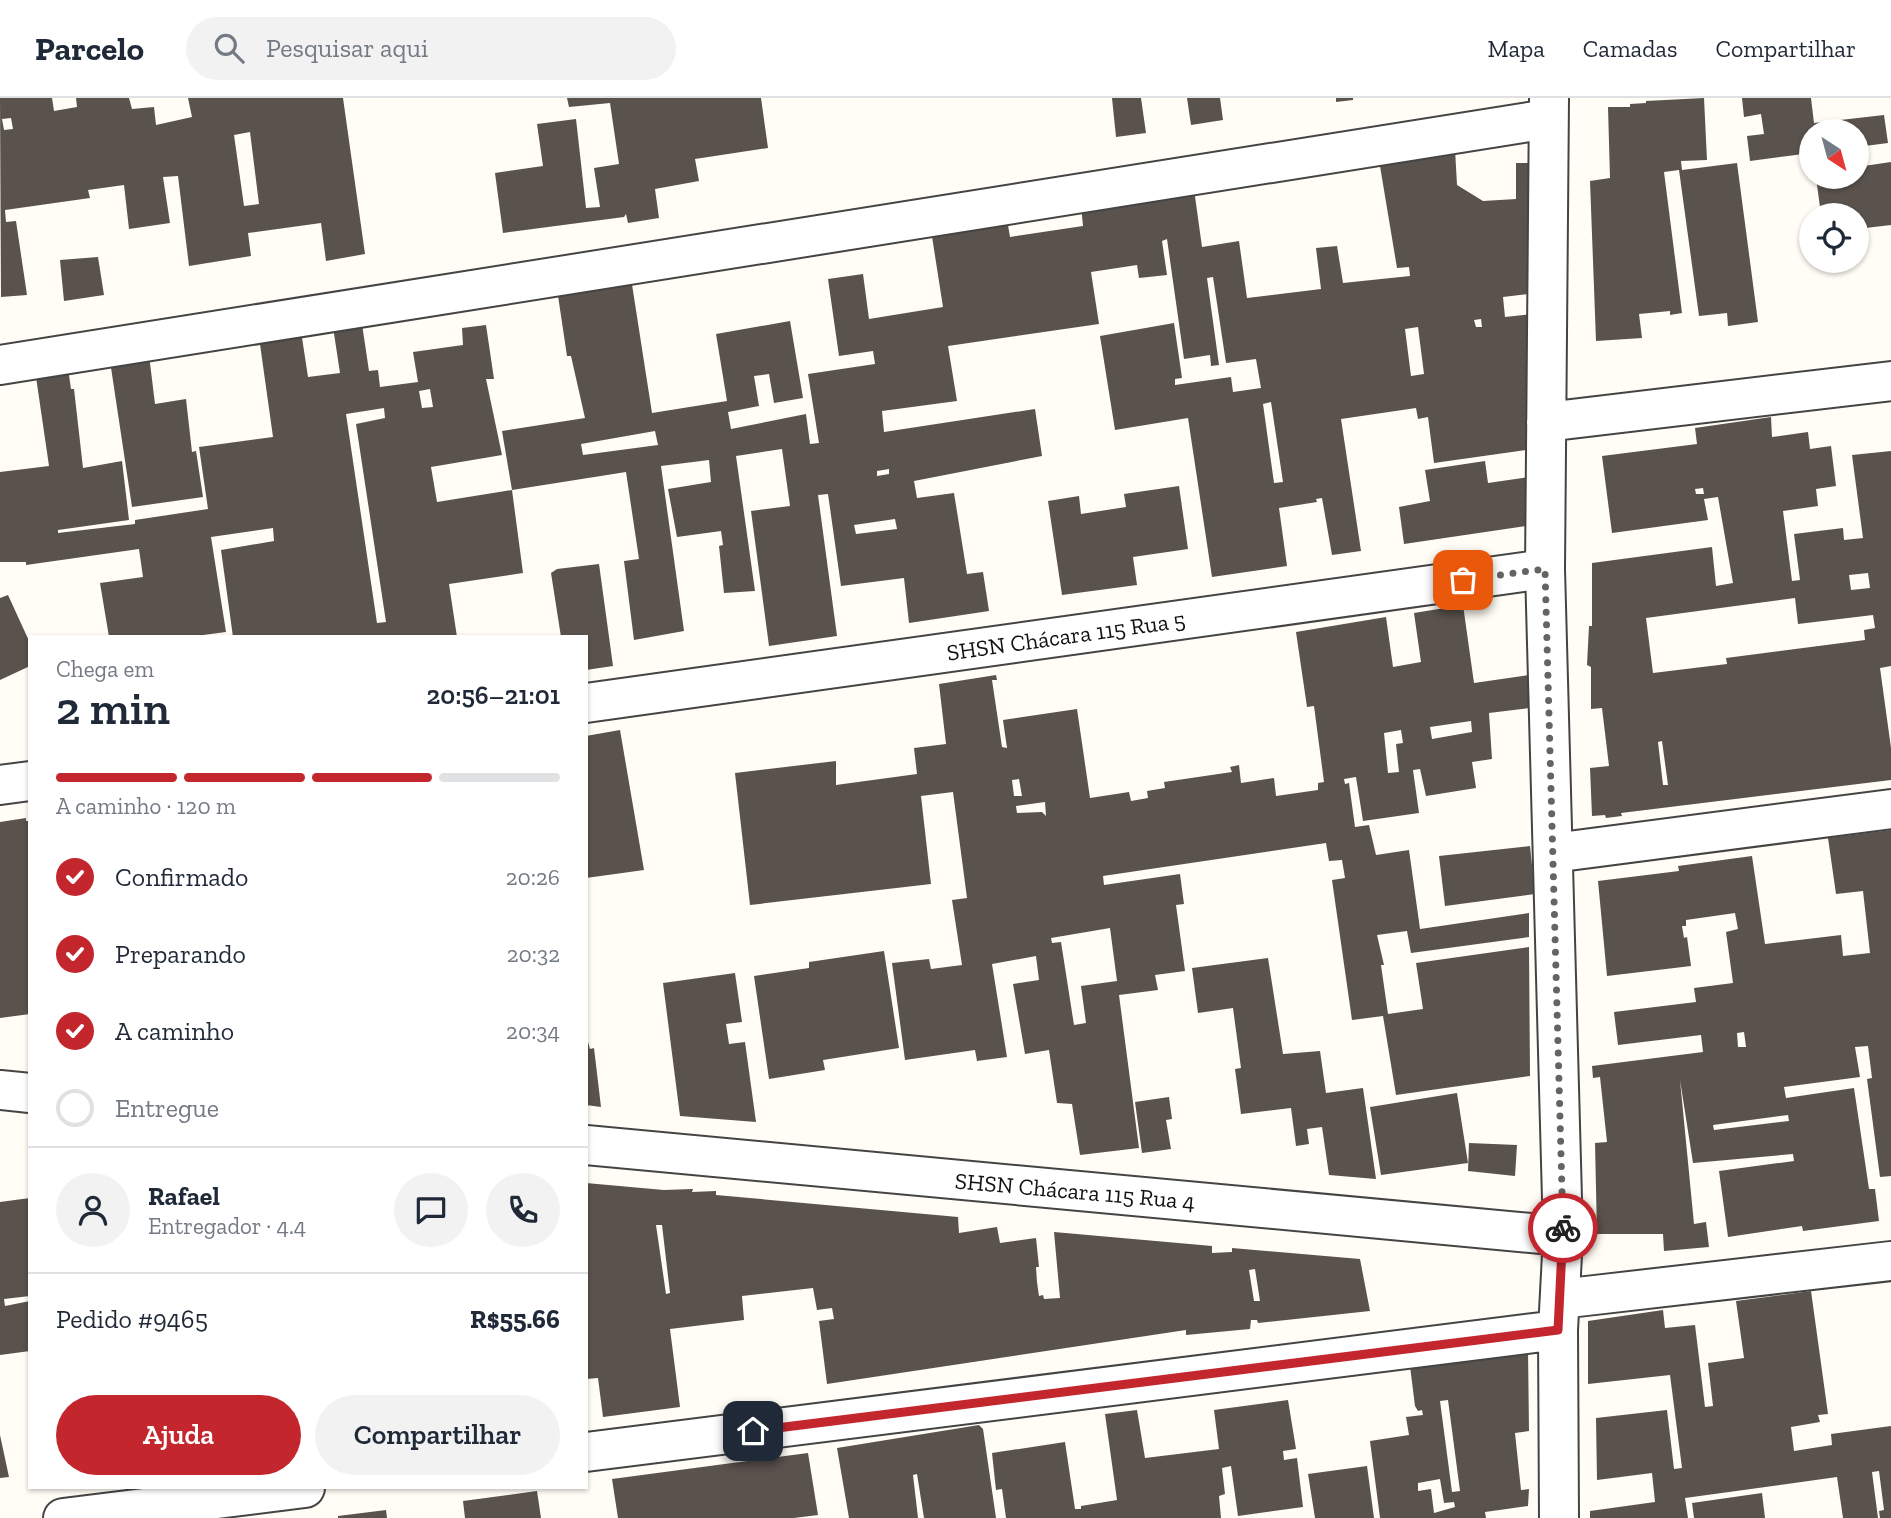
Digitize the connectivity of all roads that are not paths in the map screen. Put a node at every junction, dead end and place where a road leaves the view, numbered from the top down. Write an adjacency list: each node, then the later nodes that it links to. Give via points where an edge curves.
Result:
1 (1549, 108): 2 (street); 4 (street)
2 (0, 365)
3 (1891, 381): 4 (street)
4 (1546, 422): 5 (street)
5 (1545, 569): 6 (street, SHSN Chácara 115 Rua 5); 10 (street)
6 (588, 703)
7 (28, 781): 8 (street)
8 (0, 785)
9 (1891, 809): 10 (street)
10 (1553, 853): 14 (street)
11 (0, 1090): 12 (street)
12 (28, 1093)
13 (588, 1145): 14 (street, SHSN Chácara 115 Rua 4)
14 (1563, 1236): 16 (street)
15 (1891, 1261): 16 (street)
16 (1559, 1315): 17 (street); 20 (street)
17 (588, 1452)
18 (297, 1489): 19 (street)
19 (63, 1518)
20 (1559, 1518)

